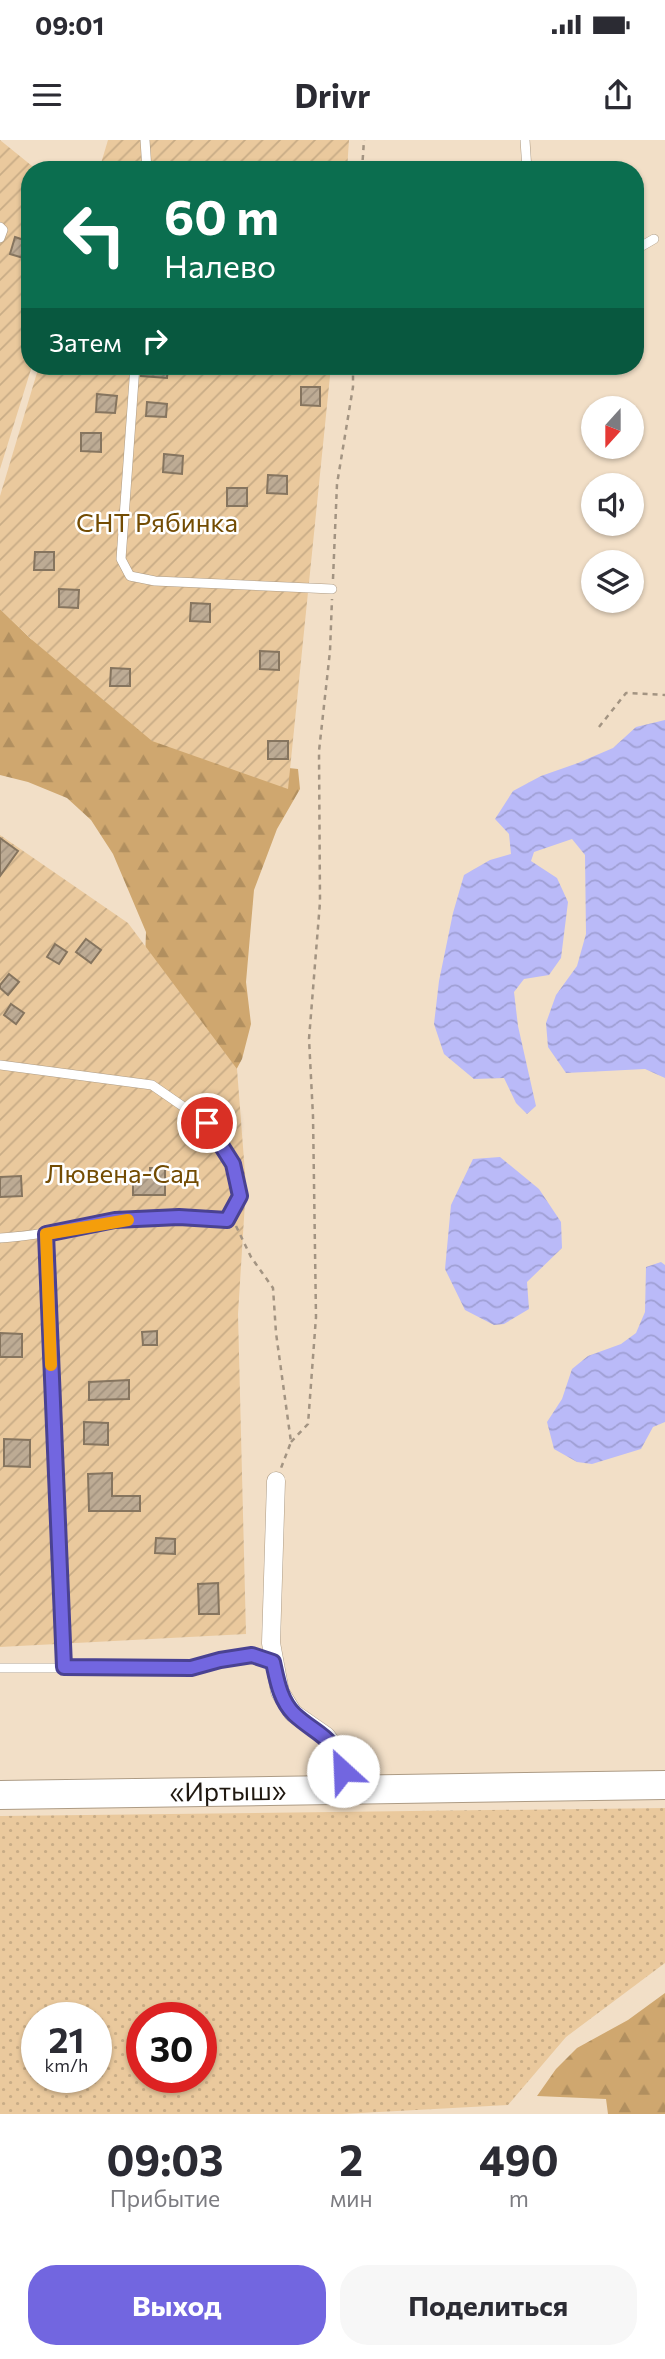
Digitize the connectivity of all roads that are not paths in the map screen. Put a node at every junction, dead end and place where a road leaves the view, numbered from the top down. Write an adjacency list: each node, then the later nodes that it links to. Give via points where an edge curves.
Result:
1 (145, 140): 3 (lane)
2 (525, 140): 4 (lane)
3 (146, 161)
4 (526, 161)
5 (0, 227): 6 (lane)
6 (0, 238)
7 (654, 239): 8 (lane)
8 (644, 245)
9 (134, 375): 10 (lane, via 121,559 130,576)
10 (332, 589)
11 (0, 1065): 12 (lane, via 152,1086 207,1123 233,1164 240,1196 227,1220 115,1220)
12 (46, 1234): 13 (lane); 16 (lane)
13 (0, 1238)
14 (276, 1481): 15 (street)
15 (273, 1662): 16 (lane, via 252,1655 191,1668); 19 (street, via 280,1692 293,1713 326,1736 338,1752)
16 (64, 1667): 17 (lane)
17 (0, 1668)
18 (665, 1785): 19 (highway, «Иртыш»)
19 (349, 1790): 20 (highway, «Иртыш»)
20 (0, 1795)

